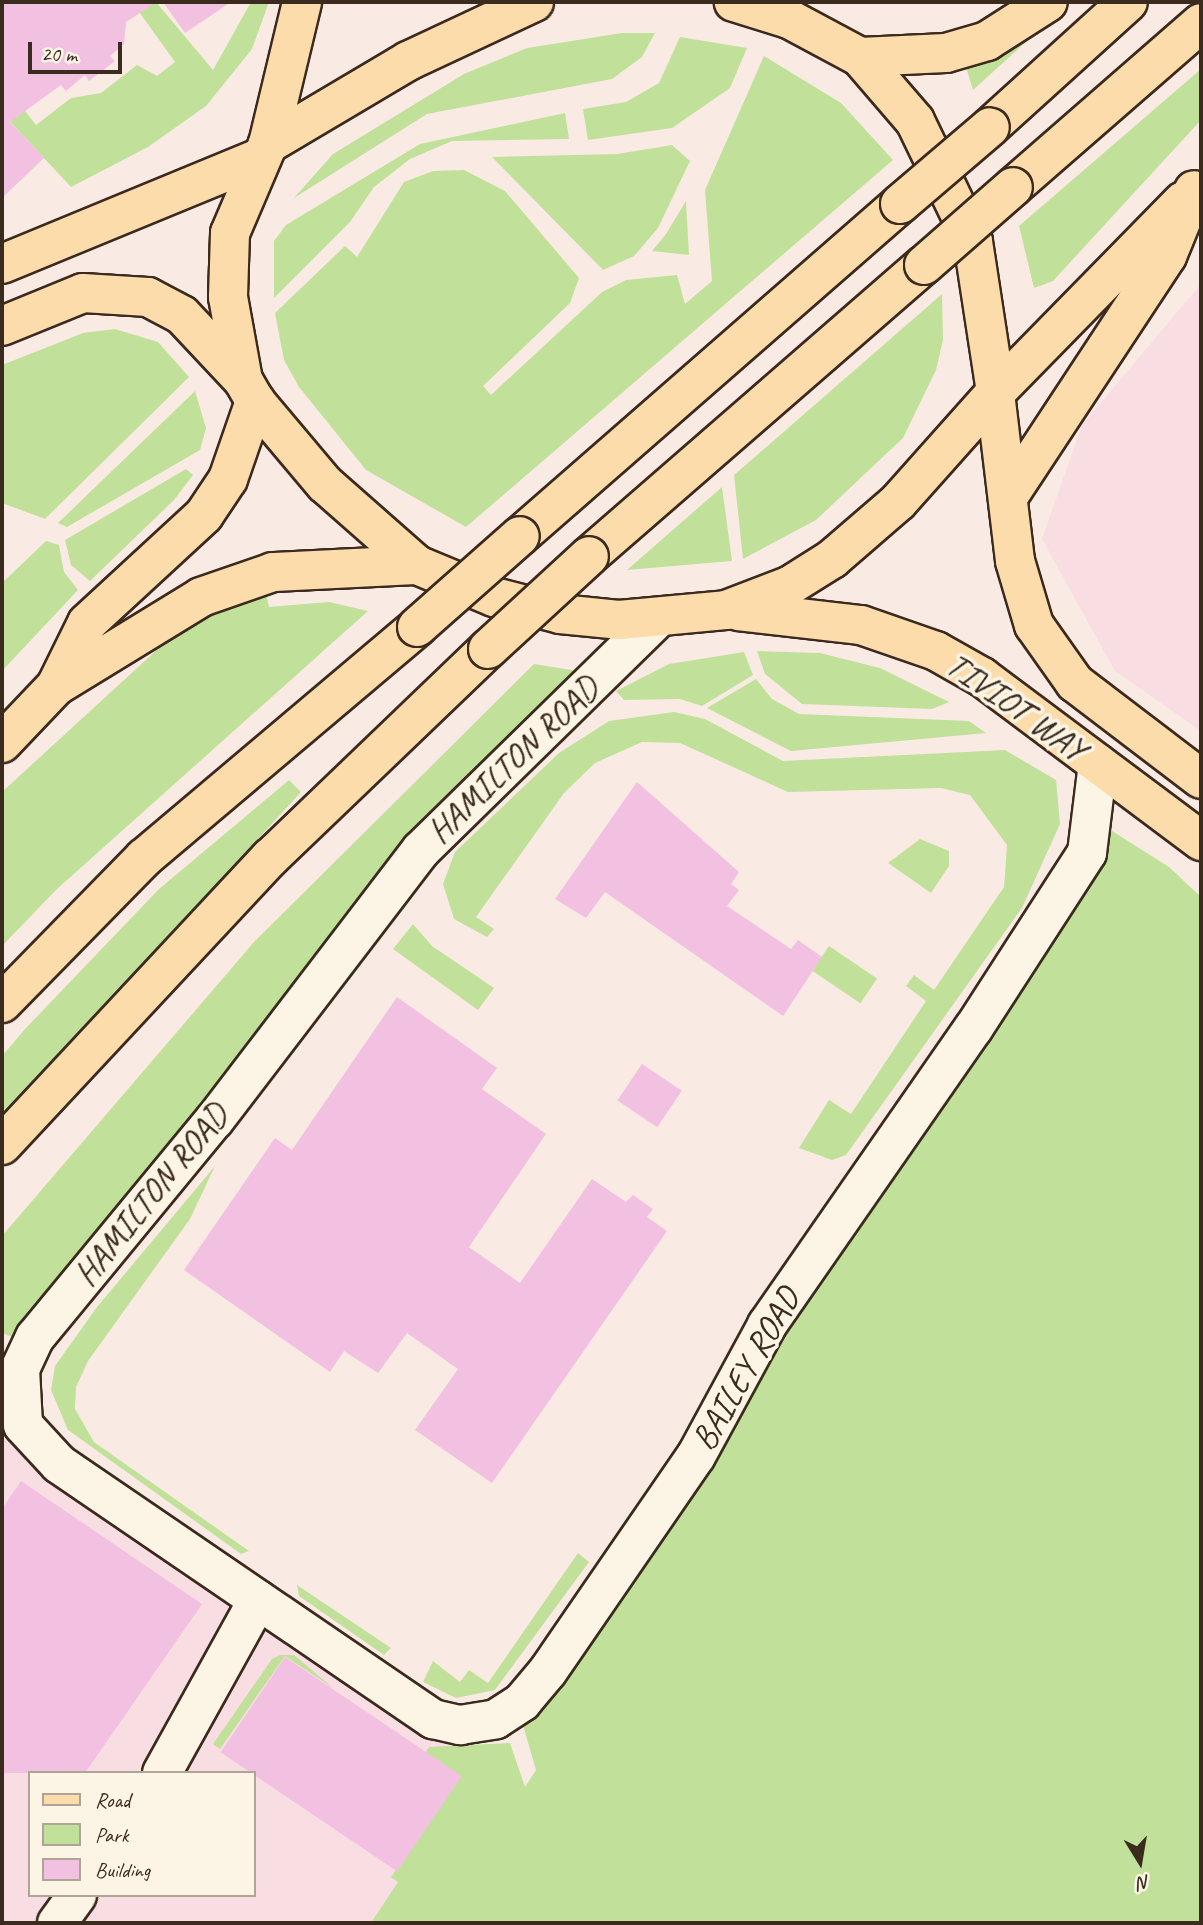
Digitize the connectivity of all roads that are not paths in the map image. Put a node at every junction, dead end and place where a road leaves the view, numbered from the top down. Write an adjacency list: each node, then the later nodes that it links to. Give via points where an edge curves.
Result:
1 (302, 2): 9 (main road)
2 (734, 2): 6 (main road)
3 (1048, 2): 8 (main road, via 987,41 946,53)
4 (1128, 2): 24 (main road, bridge, via 417,627 144,858)
5 (511, 4): 9 (main road)
6 (782, 11): 8 (main road)
7 (1201, 23): 25 (main road, bridge, via 488,649 270,858)
8 (860, 57): 14 (main road, TIVIOT WAY, via 915,121 960,205 990,331)
9 (263, 151): 11 (main road); 13 (main road, via 230,233 229,297)
10 (1197, 186): 14 (main road); 15 (main road, via 1167,256)
11 (2, 264)
12 (2, 326): 13 (main road, via 83,293 148,297 182,316)
13 (249, 390): 16 (main road, via 325,484); 19 (main road, via 228,479 204,516 87,623)
14 (995, 393): 15 (main road, TIVIOT WAY); 17 (main road, via 898,502 832,559 789,586)
15 (1010, 512): 22 (main road, TIVIOT WAY, via 1024,595 1051,655 1112,715)
16 (417, 565): 18 (main road, via 560,614); 19 (main road, via 291,570 242,580 201,597)
17 (726, 610): 18 (main road); 21 (main road, TIVIOT WAY, via 861,625 936,651 982,677)
18 (658, 618): 26 (street, HAMILTON ROAD, via 421,850 215,1119 35,1337 20,1368 23,1425 38,1446)
19 (56, 686): 20 (main road)
20 (2, 743)
21 (1098, 764): 23 (main road, TIVIOT WAY); 26 (street, BAILEY ROAD, via 1098,806 1087,853 973,1029 760,1335 696,1456 522,1702 480,1724 433,1719)
22 (1201, 779)
23 (1201, 841)
24 (2, 1003)
25 (2, 1145)
26 (258, 1600): 27 (street)
27 (163, 1771)
28 (76, 1897): 29 (street)
29 (57, 1923)

